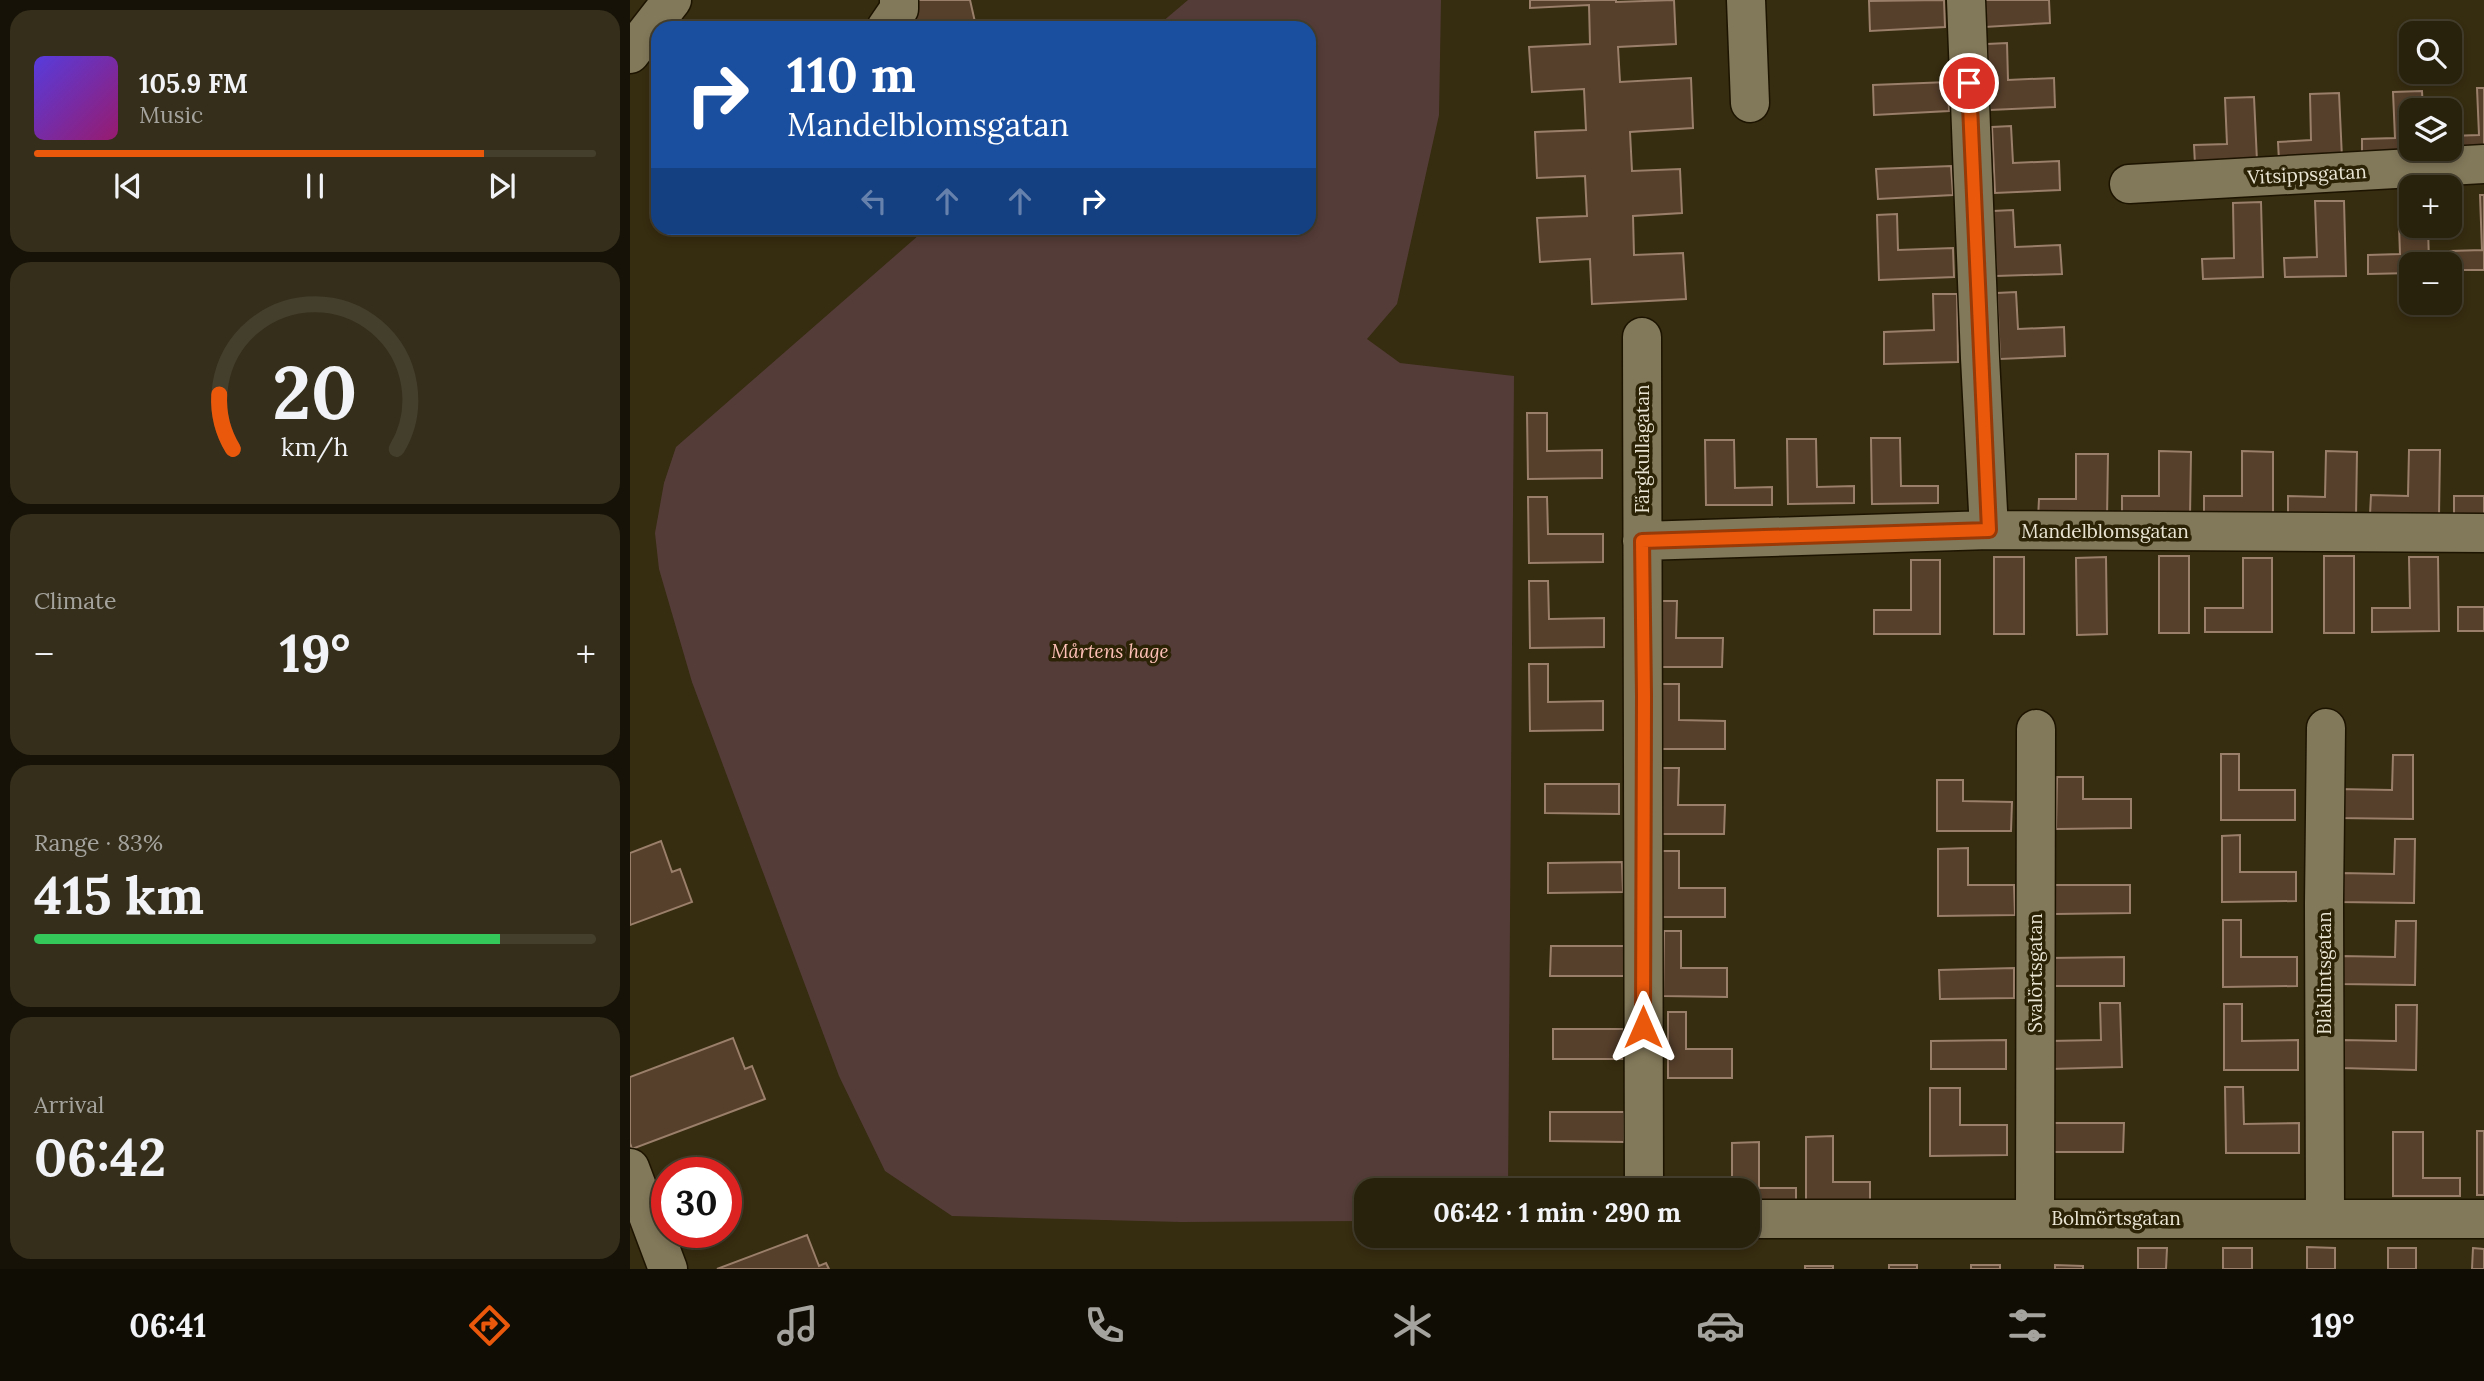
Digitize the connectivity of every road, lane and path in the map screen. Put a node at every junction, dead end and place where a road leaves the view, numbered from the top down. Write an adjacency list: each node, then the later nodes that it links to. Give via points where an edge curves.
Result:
1 (672, 0): 5 (street)
2 (899, 0): 6 (street, via 900,9)
3 (1746, 0): 7 (street)
4 (1966, 0): 11 (street)
5 (658, 21)
6 (891, 21)
7 (1750, 103)
8 (2484, 164): 9 (street, Vitsippsgatan)
9 (2129, 184)
10 (1642, 337): 13 (street, Färgkullagatan)
11 (1989, 530): 12 (street, Mandelblomsgatan); 13 (street, Mandelblomsgatan)
12 (2484, 533)
13 (1642, 541): 17 (street, Färgkullagatan)
14 (2326, 728): 19 (street, Blåklintsgatan)
15 (2036, 729): 18 (street, Svalörtsgatan)
16 (630, 1168): 22 (street)
17 (1644, 1178)
18 (2035, 1218): 19 (street, Bolmörtsgatan); 20 (street, Bolmörtsgatan)
19 (2325, 1218): 21 (street, Bolmörtsgatan)
20 (1760, 1219)
21 (2484, 1219)
22 (668, 1269)

